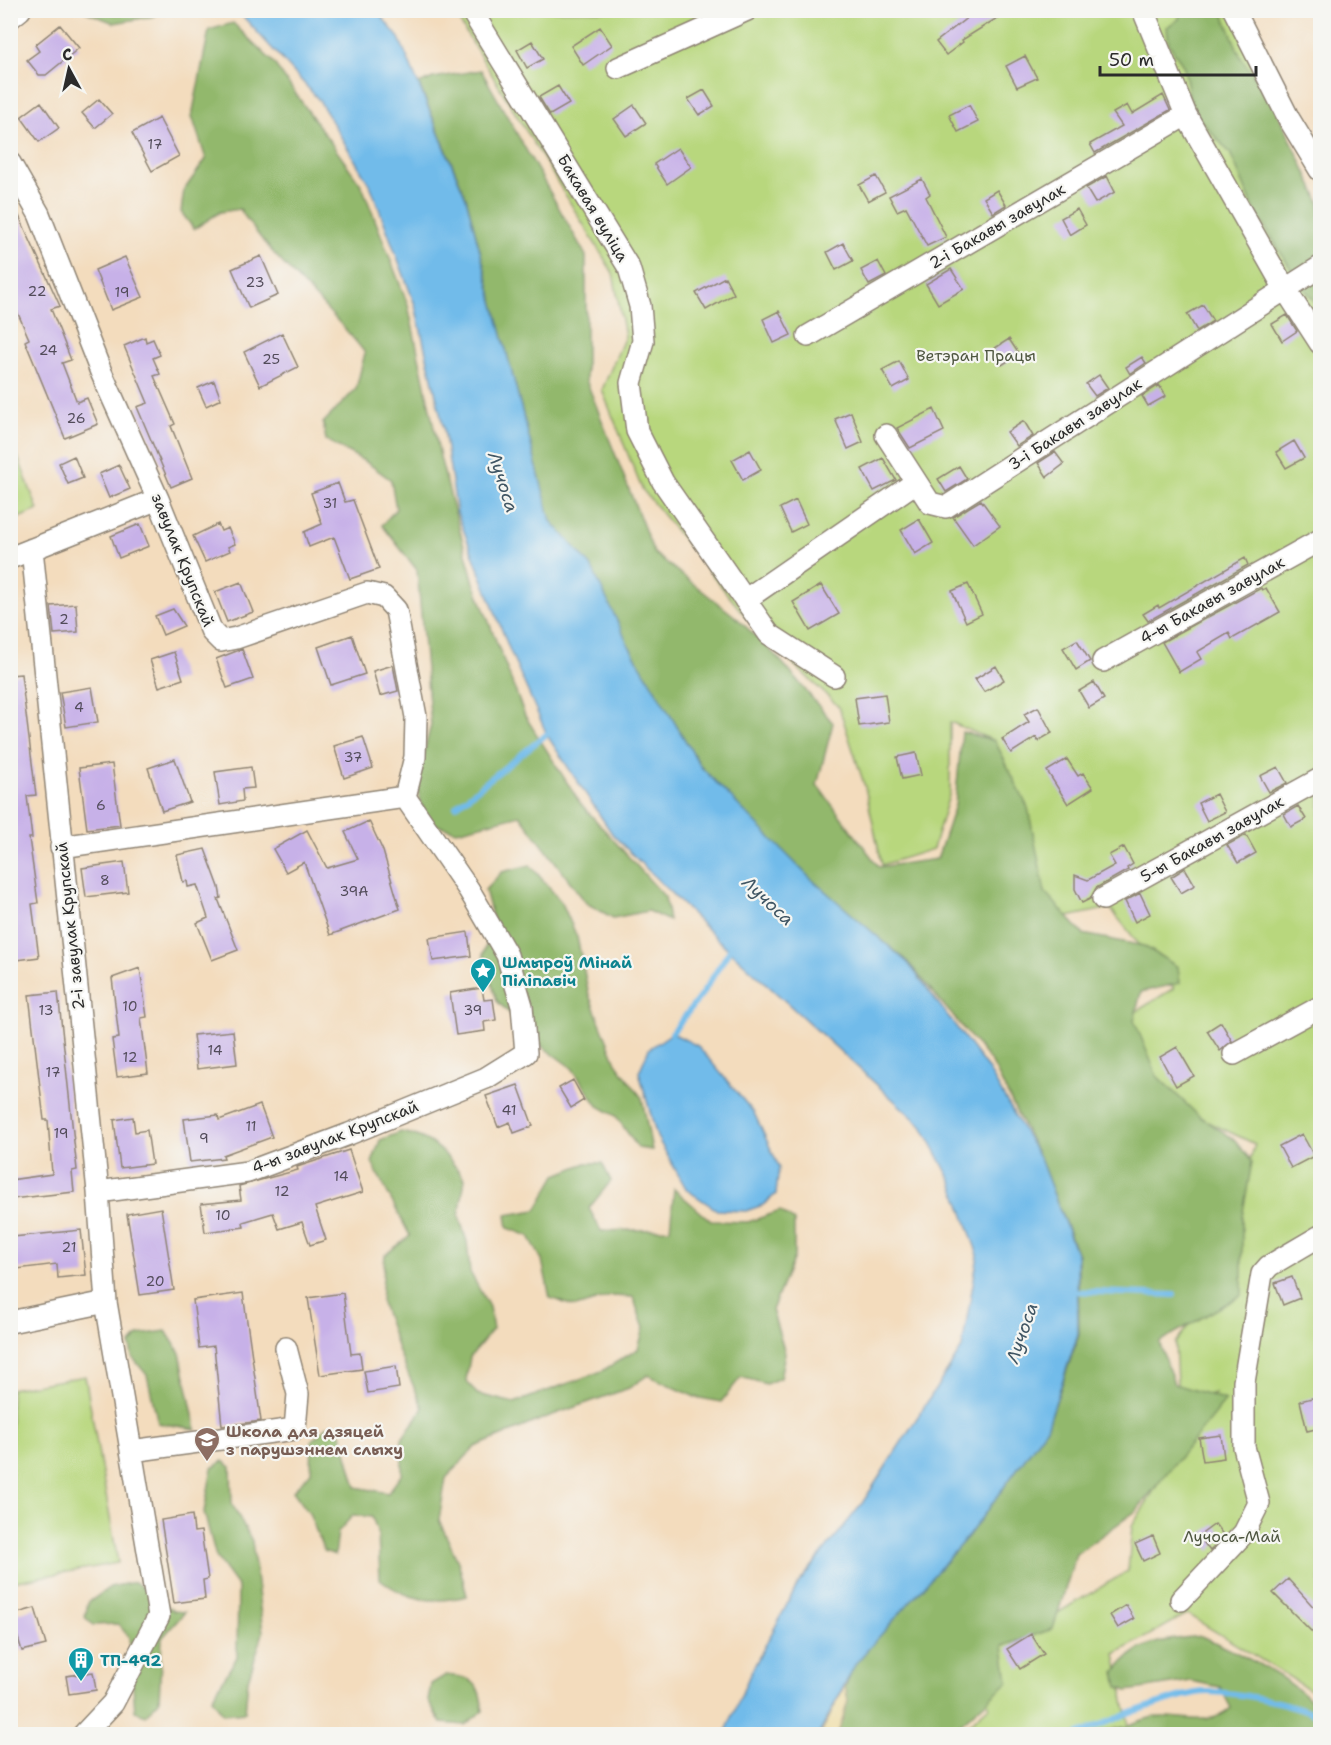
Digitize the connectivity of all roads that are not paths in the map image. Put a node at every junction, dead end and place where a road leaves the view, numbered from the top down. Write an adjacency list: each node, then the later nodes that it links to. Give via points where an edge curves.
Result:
1 (20, 10): 6 (street)
2 (471, 10): 21 (street, Бакавая вуліца, via 628,268 640,306 643,341 631,383 637,431 663,482)
3 (747, 10): 7 (street)
4 (1143, 10): 8 (street)
5 (1234, 10): 10 (street, via 1289,119)
6 (10, 18)
7 (618, 69)
8 (1186, 115): 12 (street); 13 (street, 2-і Бакавы завулак)
9 (10, 163): 17 (street, завулак Крупскай, via 39,214 101,372)
10 (1320, 170)
11 (1320, 267): 12 (street, 3-і Бакавы завулак)
12 (1285, 289): 14 (street); 16 (street, 3-і Бакавы завулак, via 946,507 930,503)
13 (808, 336)
14 (1320, 343)
15 (886, 435): 16 (street, 3-і Бакавы завулак)
16 (916, 482): 21 (street)
17 (158, 499): 19 (street); 25 (street, завулак Крупскай, via 212,632 221,641 367,593 384,597 396,610 416,717 415,757)
18 (1320, 540): 22 (street, 4-ы Бакавы завулак)
19 (32, 549): 20 (street); 26 (street, 2-і завулак Крупскай)
20 (10, 558)
21 (746, 600): 23 (street, Бакавая вуліца, via 769,634)
22 (1103, 661)
23 (834, 676)
24 (1320, 779): 27 (street, 5-ы Бакавы завулак)
25 (405, 797): 26 (street); 30 (street, 4-ы завулак Крупскай, via 469,890 507,955 522,1006 526,1053 486,1078 248,1172)
26 (62, 847): 30 (street, 2-і завулак Крупскай)
27 (1103, 899)
28 (1320, 1007): 29 (street)
29 (1234, 1054)
30 (98, 1192): 32 (street, 2-і завулак Крупскай)
31 (1320, 1236): 36 (street, via 1262,1274 1244,1382 1244,1447 1259,1503 1244,1533)
32 (106, 1302): 33 (street); 35 (street, 2-і завулак Крупскай)
33 (10, 1322)
34 (286, 1348): 35 (street, via 298,1394 295,1429)
35 (131, 1451): 37 (street, 2-і завулак Крупскай, via 159,1616 113,1703)
36 (1181, 1600)
37 (84, 1734)

